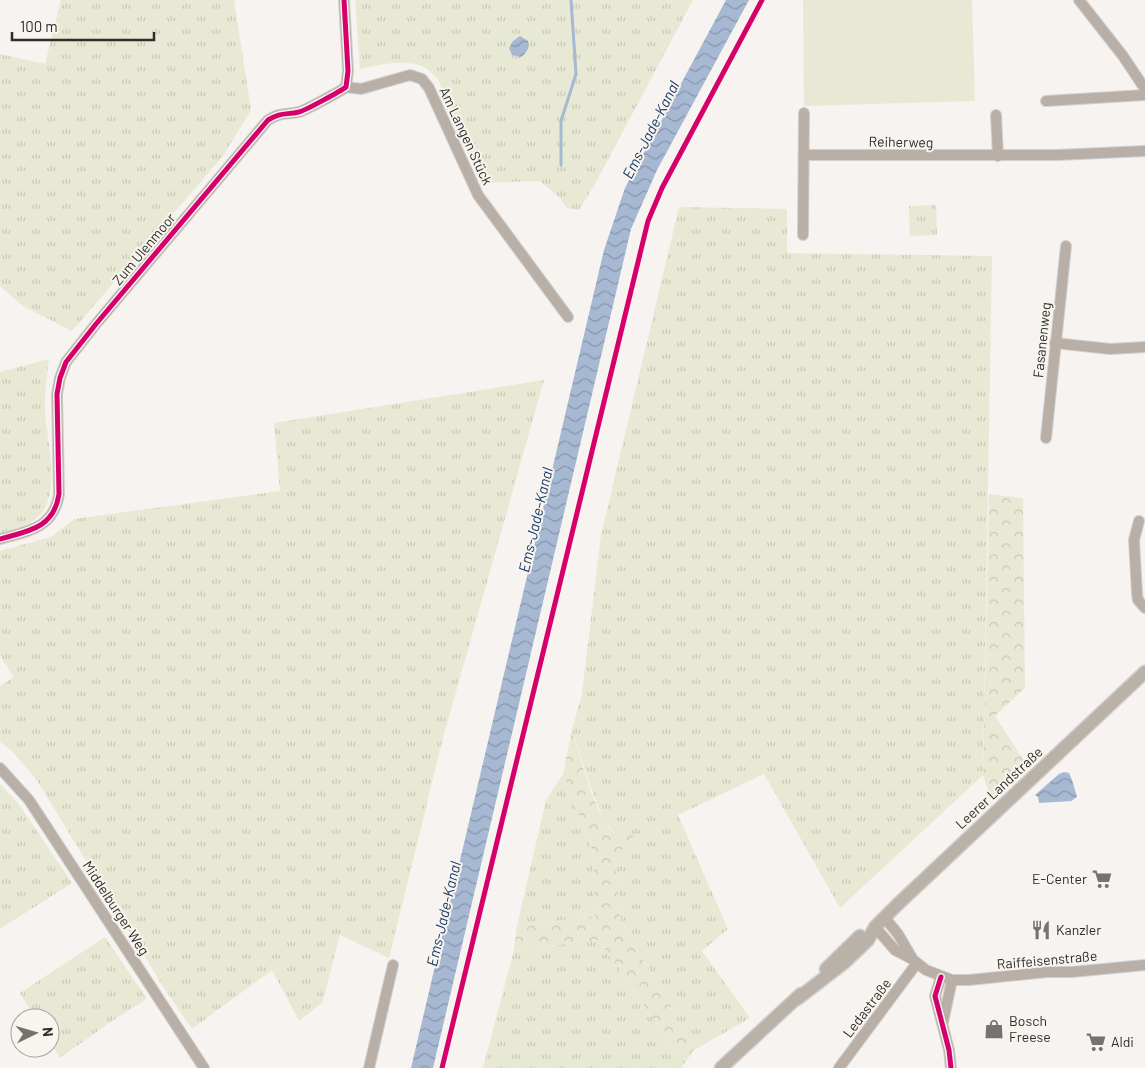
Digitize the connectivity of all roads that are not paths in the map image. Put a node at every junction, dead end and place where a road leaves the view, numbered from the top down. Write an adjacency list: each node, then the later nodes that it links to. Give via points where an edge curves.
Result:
1 (344, 0): 3 (street)
2 (1079, 0): 4 (street)
3 (346, 87): 14 (street, Am Langen Stück, via 361,89 410,75 422,78 478,195); 19 (street, Zum Ulenmoor, via 301,112 278,114 268,120 66,362 56,394 58,504 46,523)
4 (1145, 89)
5 (1145, 95): 6 (street)
6 (1046, 101)
7 (804, 113): 10 (street)
8 (996, 115): 11 (street)
9 (1145, 152): 11 (street, Reiherweg)
10 (804, 155): 11 (street, Reiherweg); 12 (street)
11 (998, 156)
12 (803, 235)
13 (1066, 246): 15 (street, Fasanenweg)
14 (568, 317)
15 (1055, 343): 16 (street, via 1110,349); 17 (street, Fasanenweg)
16 (1145, 347)
17 (1046, 438)
18 (1139, 521): 20 (street, via 1134,540 1136,584 1138,600)
19 (0, 539)
20 (1145, 608)
21 (1145, 672): 23 (main road, Leerer Landstraße)
22 (0, 768): 31 (street, Middelburger Weg, via 28,800)
23 (884, 918): 24 (main road, Leerer Landstraße); 25 (street)
24 (875, 927): 25 (street, Raiffeisenstraße, via 895,950); 33 (main road, Leerer Landstraße, via 840,954 797,999)
25 (914, 961): 28 (street, Raiffeisenstraße); 34 (street, Ledastraße)
26 (1145, 964): 29 (street, Raiffeisenstraße)
27 (393, 965): 32 (street)
28 (941, 977): 29 (street, Raiffeisenstraße); 30 (street, via 935,996)
29 (952, 980): 30 (street)
30 (943, 1023): 35 (street)
31 (204, 1068)
32 (369, 1068)
33 (721, 1068)
34 (839, 1068)
35 (950, 1068)

